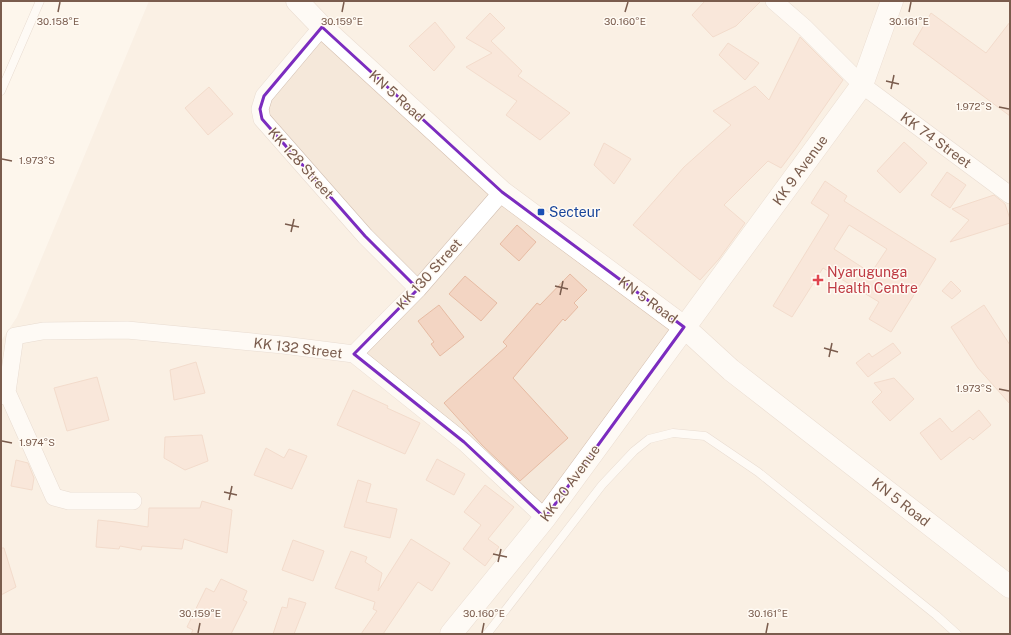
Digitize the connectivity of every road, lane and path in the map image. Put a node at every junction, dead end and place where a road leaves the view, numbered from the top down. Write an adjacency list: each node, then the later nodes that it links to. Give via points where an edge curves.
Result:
1 (40, 1): 7 (lane)
2 (297, 1): 5 (main road, KN 5 Road)
3 (774, 1): 6 (street, KK 74 Street)
4 (892, 1): 6 (main road, KK 9 Avenue)
5 (322, 27): 8 (main road, KN 5 Road); 10 (street, KK 128 Street, via 264,96 260,109 262,119 365,236)
6 (862, 85): 9 (street, KK 74 Street); 11 (main road, KK 9 Avenue)
7 (1, 91)
8 (502, 192): 10 (street, KK 130 Street); 11 (main road, KN 5 Road)
9 (1010, 195)
10 (418, 289): 12 (street, KK 130 Street)
11 (684, 327): 15 (main road, KK 20 Avenue); 16 (main road, KN 5 Road, via 731,370)
12 (354, 354): 13 (street, KK 132 Street, via 126,330 43,331 15,336); 15 (street, KK 132 Street, via 464,442)
13 (4, 394): 14 (street, via 54,497 69,500)
14 (133, 501)
15 (545, 518): 17 (main road, KK 20 Avenue)
16 (1007, 579)
17 (451, 634)
18 (487, 634): 19 (lane, via 602,485 649,439 673,433 705,436 758,472)
19 (957, 634)

